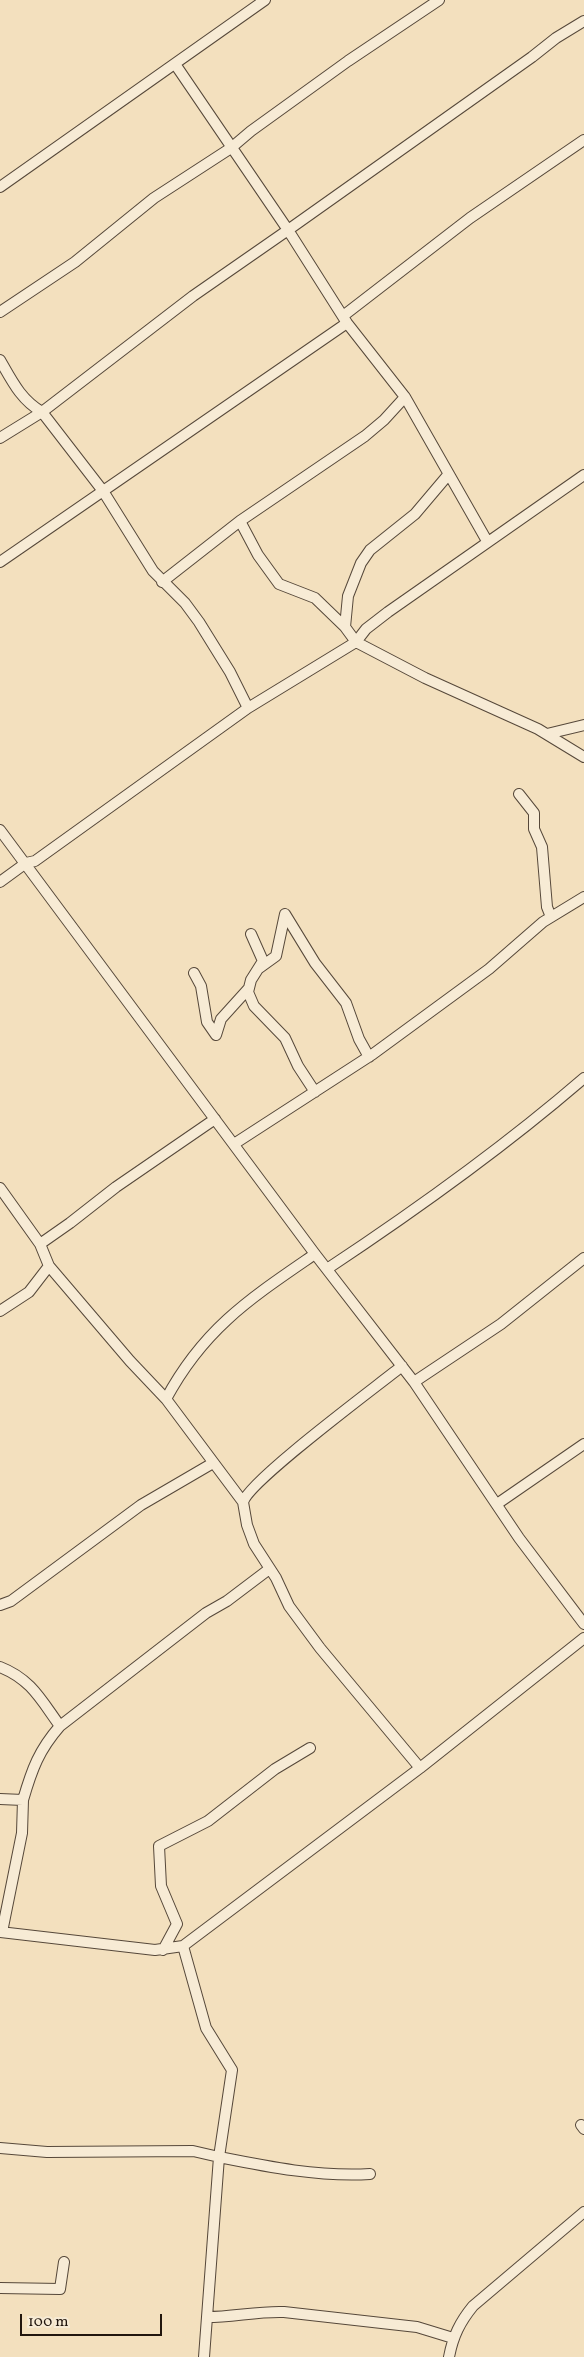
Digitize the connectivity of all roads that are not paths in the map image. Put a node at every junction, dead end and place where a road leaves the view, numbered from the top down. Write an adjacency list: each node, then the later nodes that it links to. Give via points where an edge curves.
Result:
1 (265, 0): 4 (street)
2 (439, 0): 6 (street, via 333,72)
3 (584, 21): 8 (street)
4 (175, 64): 6 (street); 7 (street)
5 (584, 140): 10 (street, via 470,218)
6 (231, 148): 8 (street); 9 (street, via 154,198 75,262)
7 (0, 187)
8 (288, 230): 10 (street); 13 (street, via 193,296)
9 (0, 312)
10 (345, 320): 12 (street); 17 (street)
11 (0, 360): 13 (street, via 19,394)
12 (405, 397): 15 (street); 18 (street, via 365,436)
13 (42, 412): 14 (street); 17 (street)
14 (0, 438)
15 (448, 475): 19 (street); 24 (street, via 414,514 365,556 348,596)
16 (584, 475): 19 (street)
17 (103, 491): 20 (street); 22 (street)
18 (240, 521): 21 (street); 24 (street, via 258,555 279,584 315,598)
19 (487, 541): 25 (street, via 388,612 366,629)
20 (0, 562)
21 (176, 570): 22 (street); 23 (street)
22 (153, 571): 23 (street)
23 (162, 582): 26 (street, via 185,603 199,622)
24 (345, 627): 25 (street)
25 (356, 642): 26 (street); 28 (street)
26 (248, 708): 32 (street, via 35,861)
27 (584, 725): 28 (street)
28 (546, 734): 29 (street)
29 (584, 757)
30 (519, 794): 35 (street, via 534,813 534,829 542,847 546,907)
31 (0, 830): 32 (street)
32 (26, 863): 33 (street); 43 (street)
33 (0, 882)
34 (584, 897): 35 (street)
35 (551, 917): 40 (street, via 489,969)
36 (250, 934): 37 (street, via 263,961)
37 (258, 969): 39 (street); 40 (street, via 276,956 285,914 315,963 346,1003 359,1039)
38 (194, 972): 39 (street, via 201,986 207,1022 216,1036 225,1014)
39 (249, 988): 42 (street, via 254,1006 285,1038)
40 (370, 1057): 42 (street)
41 (584, 1078): 50 (street, via 536,1119 402,1220)
42 (315, 1092): 44 (street)
43 (215, 1119): 44 (street); 46 (street)
44 (234, 1144): 47 (street)
45 (0, 1188): 46 (street)
46 (40, 1244): 49 (street)
47 (315, 1254): 50 (street); 54 (street, via 217,1328 186,1364)
48 (584, 1258): 53 (street, via 501,1324)
49 (49, 1266): 51 (street, via 29,1292); 54 (street)
50 (327, 1270): 52 (street)
51 (0, 1311)
52 (402, 1366): 53 (street); 57 (street)
53 (414, 1382): 58 (street)
54 (166, 1398): 56 (street)
55 (584, 1444): 58 (street)
56 (213, 1463): 57 (street); 60 (street, via 141,1505 11,1601)
57 (241, 1498): 59 (street, via 254,1544)
58 (497, 1504): 61 (street)
59 (268, 1570): 64 (street, via 206,1613); 66 (street, via 320,1648)
60 (0, 1605)
61 (584, 1624)
62 (584, 1638): 66 (street)
63 (0, 1667): 64 (street, via 17,1673 32,1687)
64 (60, 1726): 68 (street, via 43,1746 32,1767)
65 (310, 1748): 71 (street, via 275,1769 208,1821 160,1846 161,1886 177,1924)
66 (420, 1768): 70 (street)
67 (0, 1799): 68 (street)
68 (24, 1800): 69 (street, via 22,1834)
69 (1, 1932): 71 (street)
70 (183, 1946): 71 (street); 73 (street, via 206,2028 232,2070)
71 (163, 1950)
72 (0, 2148): 73 (street, via 47,2152 193,2151)
73 (219, 2157): 74 (street, via 273,2168 346,2176); 78 (street)
74 (370, 2174)
75 (584, 2212): 79 (street, via 473,2306)
76 (64, 2262): 77 (street, via 60,2289)
77 (0, 2288)
78 (207, 2317): 79 (street, via 284,2312 416,2327); 80 (street)
79 (452, 2338): 81 (street)
80 (204, 2357)
81 (450, 2357)

